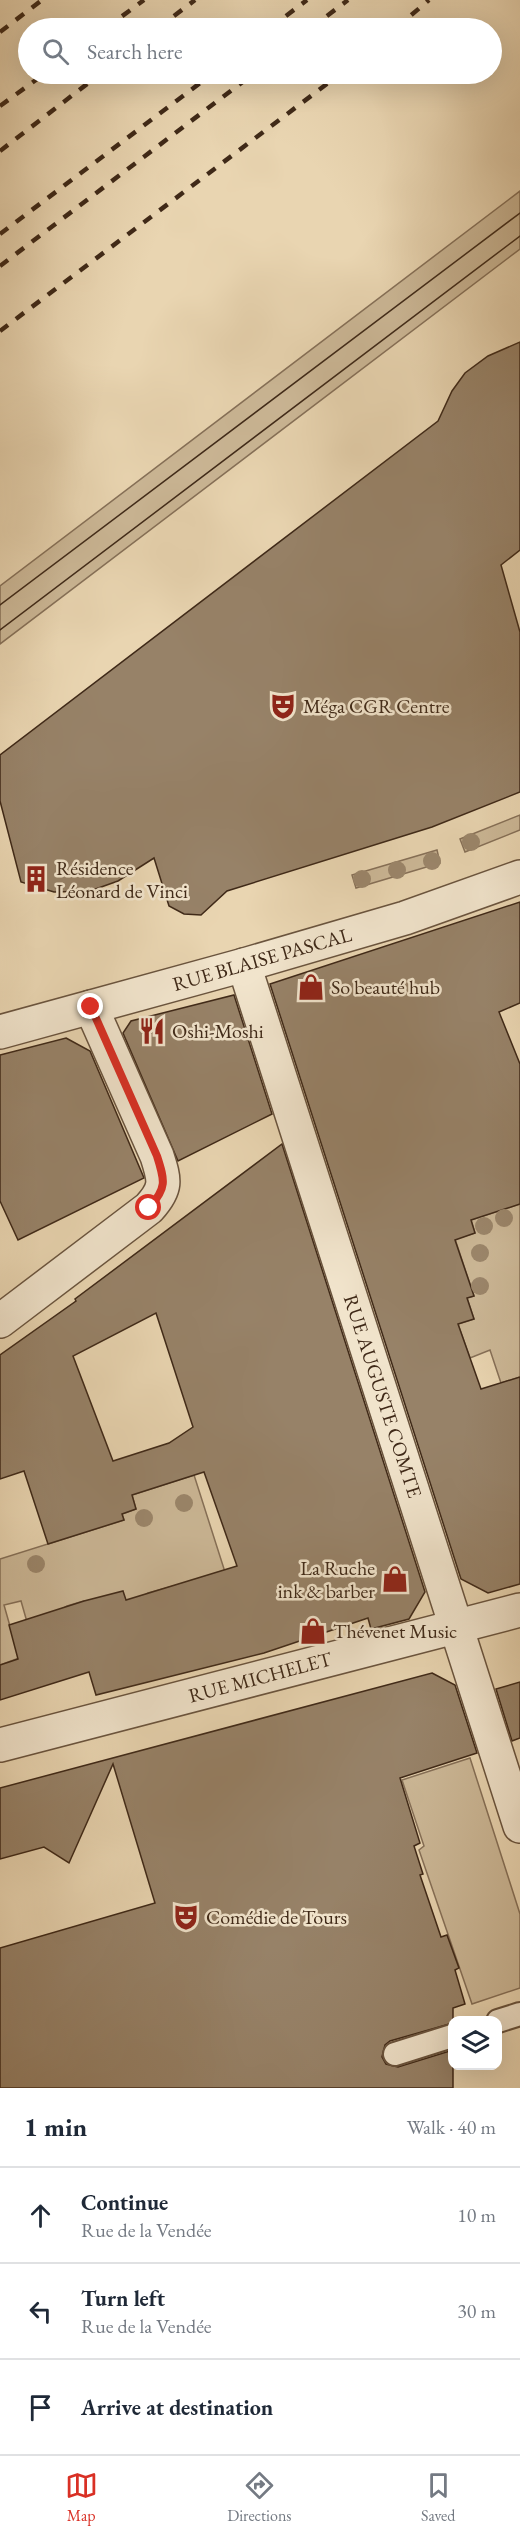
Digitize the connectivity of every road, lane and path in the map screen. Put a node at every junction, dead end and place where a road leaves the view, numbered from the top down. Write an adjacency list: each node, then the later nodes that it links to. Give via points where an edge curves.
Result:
1 (520, 877): 2 (street, RUE BLAISE PASCAL, via 405,918)
2 (244, 965): 3 (street, RUE BLAISE PASCAL); 7 (street, RUE AUGUSTE COMTE)
3 (91, 1007): 4 (street, RUE BLAISE PASCAL); 5 (street, via 157,1156 164,1179 161,1195)
4 (0, 1032)
5 (0, 1321)
6 (520, 1610): 7 (street, RUE MICHELET)
7 (458, 1626): 8 (street, RUE MICHELET); 9 (street, RUE AUGUSTE COMTE)
8 (0, 1745)
9 (520, 1826)
10 (520, 2014): 11 (lane)
11 (502, 2020)
12 (448, 2038): 13 (lane)
13 (395, 2054)

